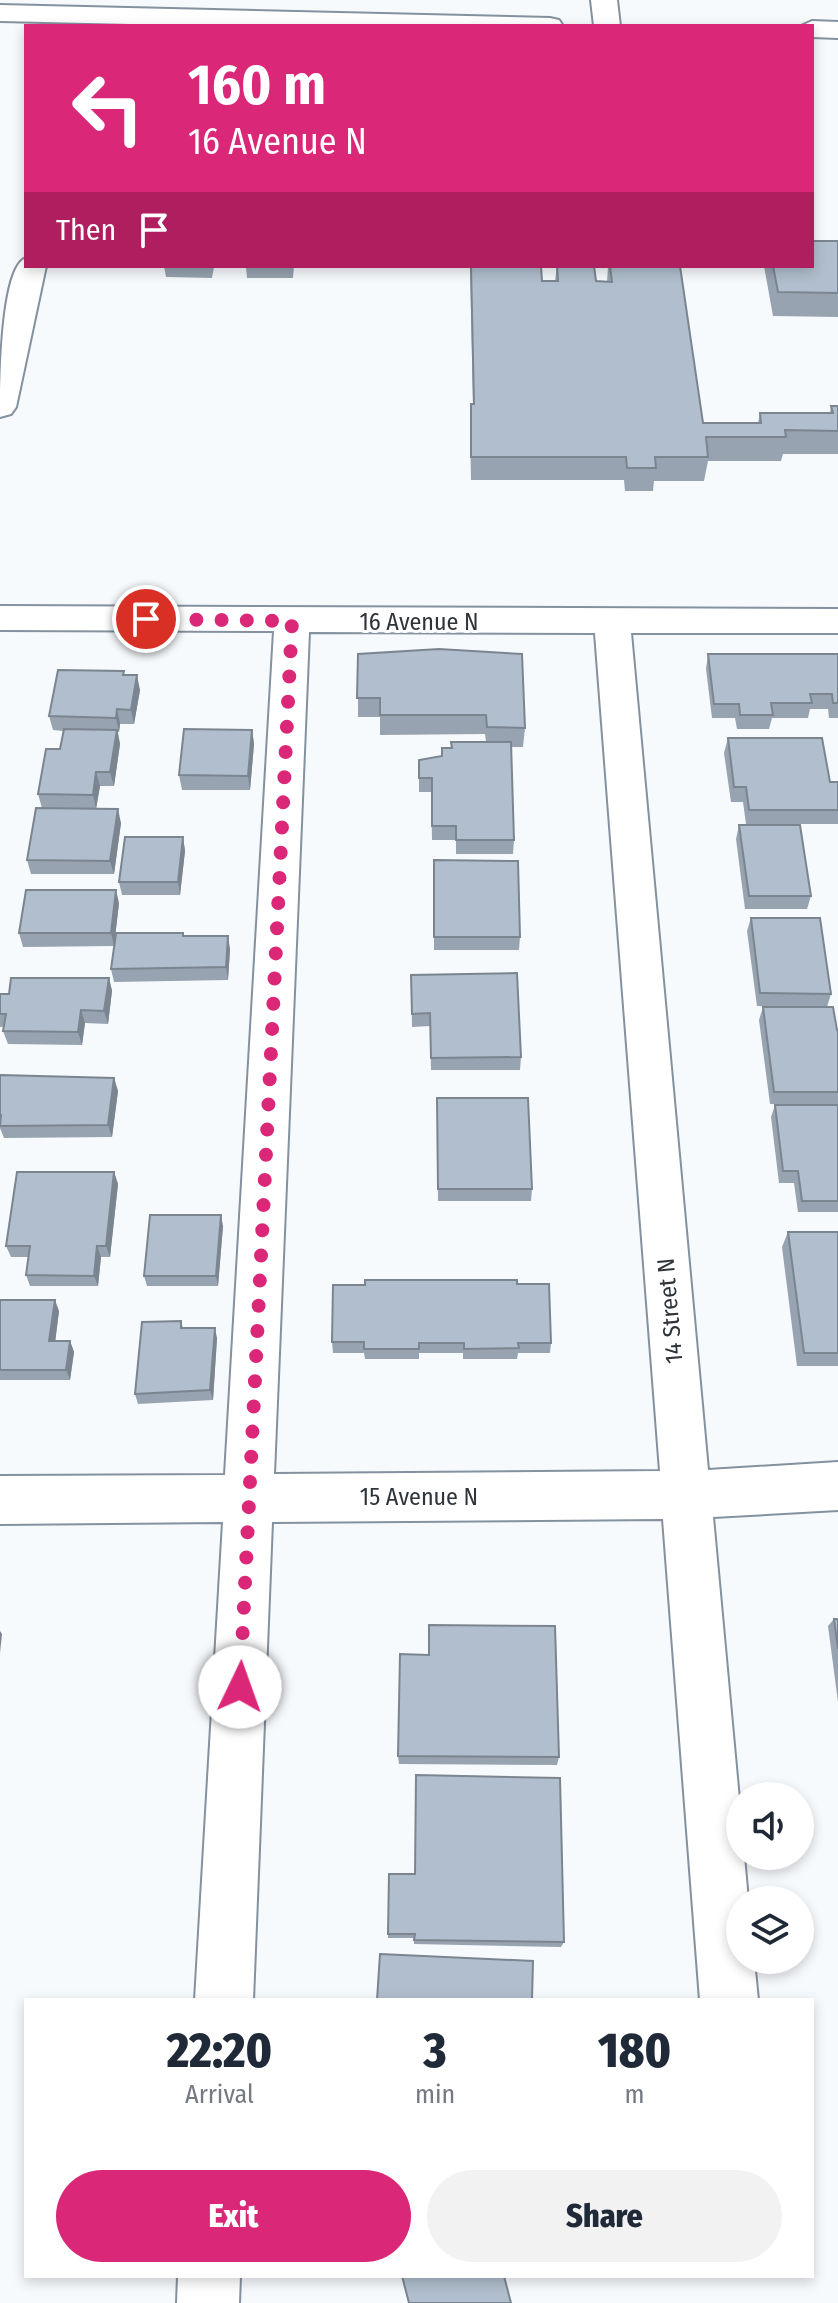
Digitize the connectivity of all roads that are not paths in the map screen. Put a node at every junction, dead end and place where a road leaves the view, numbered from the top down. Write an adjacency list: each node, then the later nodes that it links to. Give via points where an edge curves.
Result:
1 (604, 0): 6 (street)
2 (376, 11): 4 (street); 5 (street)
3 (0, 13): 4 (street)
4 (95, 14)
5 (527, 24)
6 (607, 24)
7 (814, 29): 8 (street)
8 (838, 30)
9 (19, 278): 10 (street)
10 (0, 407)
11 (0, 618): 12 (street, 16 Avenue N)
12 (292, 621): 14 (street, 16 Avenue N); 17 (street)
13 (838, 621): 14 (street, 16 Avenue N)
14 (612, 622): 16 (street, 14 Street N)
15 (838, 1486): 16 (street, 15 Avenue N)
16 (686, 1495): 17 (street, 15 Avenue N); 20 (street, 14 Street N)
17 (250, 1499): 18 (street, 15 Avenue N); 19 (street)
18 (0, 1500)
19 (224, 1998)
20 (729, 1998)
21 (209, 2278): 22 (street)
22 (208, 2303)

